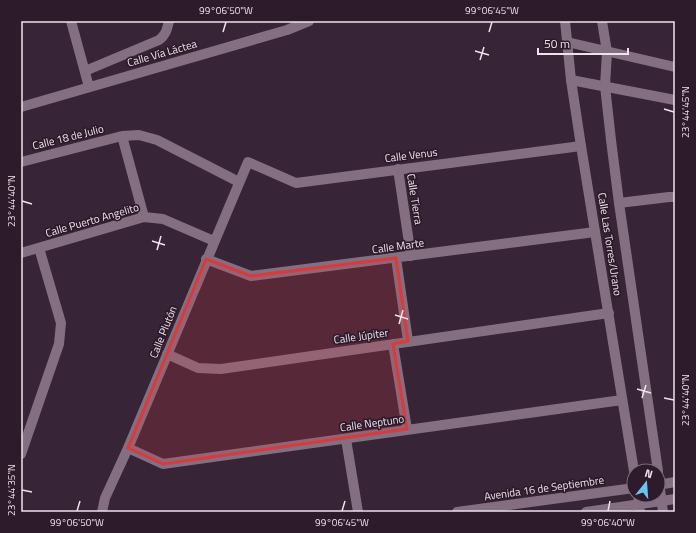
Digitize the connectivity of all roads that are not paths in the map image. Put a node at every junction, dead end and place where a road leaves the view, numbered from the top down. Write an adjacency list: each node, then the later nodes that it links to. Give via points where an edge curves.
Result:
1 (71, 21): 9 (street)
2 (169, 21): 9 (street, via 164,36 159,40)
3 (309, 21): 12 (street, Calle Vía Láctea, via 287,30)
4 (565, 21): 6 (street, Calle Las Torres/Urano)
5 (602, 21): 7 (street, Calle Las Torres/Urano)
6 (567, 42): 7 (street); 10 (street, Calle Las Torres/Urano)
7 (607, 52): 8 (street); 11 (street, Calle Las Torres/Urano)
8 (675, 67)
9 (85, 71): 12 (street)
10 (571, 80): 11 (street); 16 (street, Calle Las Torres/Urano)
11 (605, 86): 13 (street); 22 (street, Calle Las Torres/Urano)
12 (89, 87): 14 (street, Calle Vía Láctea)
13 (675, 100)
14 (21, 107)
15 (122, 136): 17 (street, Calle 18 de Julio); 20 (street, via 139,135 157,140); 23 (street)
16 (581, 146): 19 (street, Calle Venus); 24 (street, Calle Las Torres/Urano)
17 (21, 162)
18 (248, 162): 19 (street, Calle Venus, via 296,183); 20 (street, Calle Plutón)
19 (398, 169): 28 (street, Calle Tierra)
20 (239, 182): 25 (street, Calle Plutón)
21 (675, 197): 22 (street)
22 (619, 204): 41 (street, Calle Las Torres/Urano)
23 (144, 217): 25 (street, Calle Puerto Angelito, via 163,219); 26 (street, Calle Puerto Angelito)
24 (595, 232): 28 (street, Calle Marte); 31 (street, Calle Las Torres/Urano)
25 (214, 241): 30 (street, Calle Plutón)
26 (39, 248): 27 (street, Calle Puerto Angelito); 39 (street, via 61,324 59,344)
27 (21, 254)
28 (411, 256): 29 (street, Calle Marte)
29 (396, 258): 30 (street, Calle Marte, via 251,276); 32 (street)
30 (206, 259): 34 (street, Calle Plutón)
31 (609, 313): 32 (street, Calle Júpiter); 35 (street, Calle Las Torres/Urano)
32 (408, 341): 33 (street, Calle Júpiter)
33 (393, 344): 34 (street, Calle Júpiter, via 221,369 198,368); 36 (street)
34 (167, 354): 38 (street, Calle Plutón)
35 (622, 400): 36 (street, Calle Neptuno); 40 (street, Calle Las Torres/Urano)
36 (407, 430): 37 (street, Calle Neptuno)
37 (346, 438): 38 (street, Calle Neptuno, via 163,464); 45 (street)
38 (128, 448): 44 (street, Calle Plutón, via 105,498)
39 (21, 454)
40 (633, 463)
41 (657, 463)
42 (626, 489): 46 (street, Avenida 16 de Septiembre)
43 (639, 504): 47 (street)
44 (102, 512)
45 (358, 512)
46 (457, 512)
47 (586, 512)

